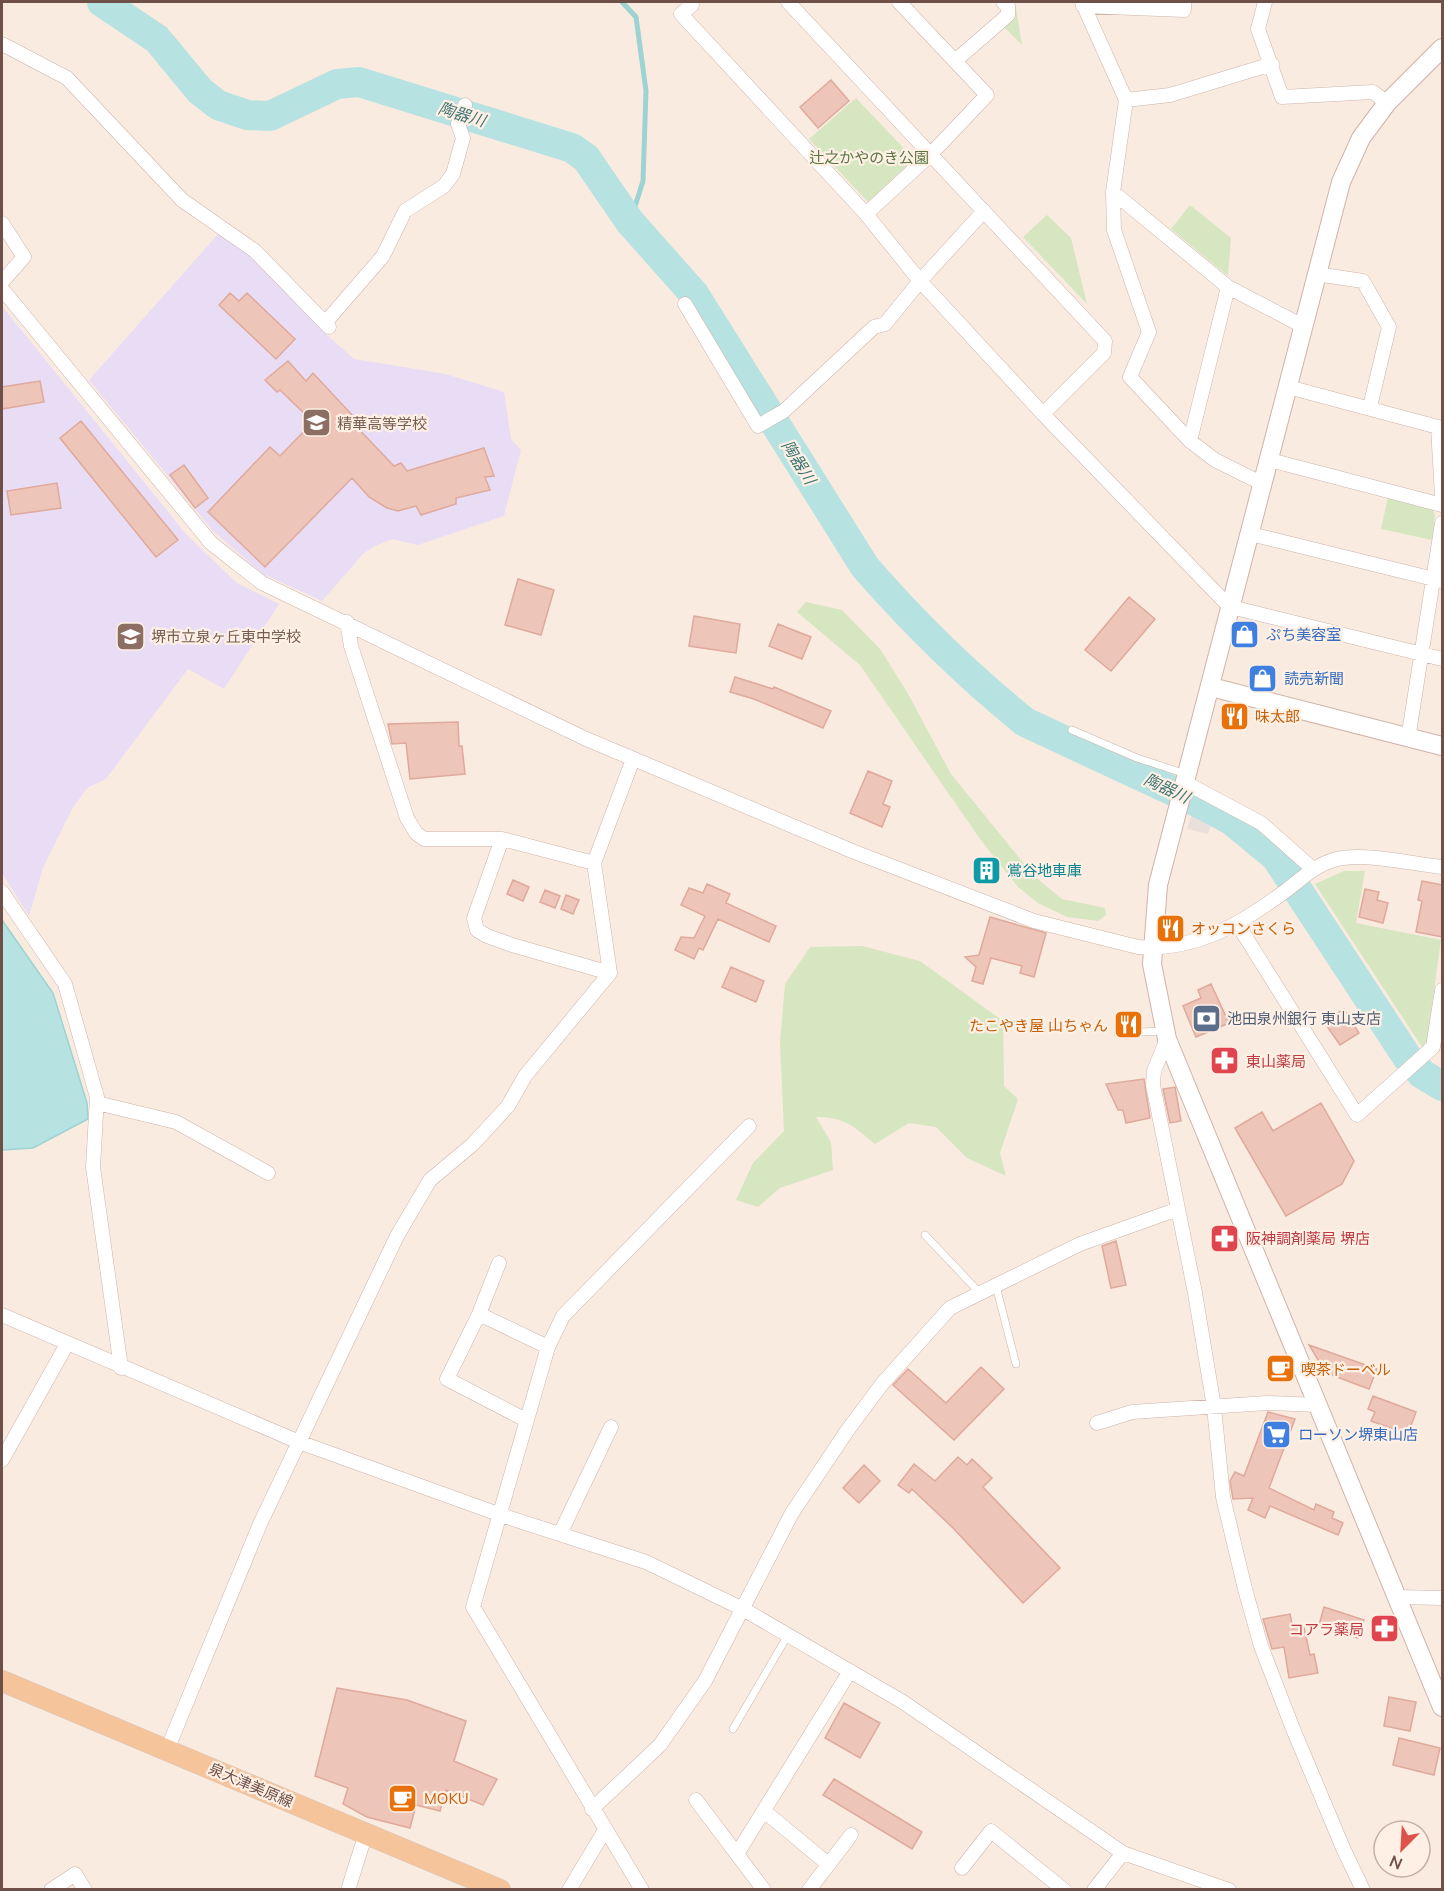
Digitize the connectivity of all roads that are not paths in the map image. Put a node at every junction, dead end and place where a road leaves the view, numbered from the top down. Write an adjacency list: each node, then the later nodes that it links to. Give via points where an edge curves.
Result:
1 (788, 2): 15 (street)
2 (899, 2): 10 (street)
3 (1003, 2): 10 (street, via 1008,6 1008,15)
4 (1184, 2): 7 (street, via 1184,10)
5 (1265, 2): 11 (street, via 1258,29)
6 (692, 3): 18 (street, via 681,14)
7 (1082, 4): 12 (street)
8 (2, 44): 14 (street, via 67,78 182,200 255,251 327,325 383,256 405,211 444,186 453,174 463,138)
9 (1443, 48): 13 (street)
10 (955, 61): 15 (street, via 987,95)
11 (1272, 64): 12 (street, via 1170,95); 13 (street, via 1282,97 1373,92)
12 (1126, 100): 16 (street)
13 (1387, 103): 20 (street, via 1361,138 1341,182)
14 (462, 111)
15 (931, 154): 17 (street); 18 (street)
16 (1113, 192): 23 (street); 30 (street, via 1113,230 1149,332 1130,377)
17 (984, 211): 21 (street); 29 (street, via 1105,341 1104,353)
18 (866, 214): 21 (street)
19 (2, 223): 22 (street, via 24,257)
20 (1316, 274): 26 (street); 28 (street, via 1363,281 1389,327)
21 (920, 280): 25 (street, via 885,324 874,327 778,415 758,426); 29 (street)
22 (2, 282)
23 (1228, 287): 26 (street); 30 (street)
24 (2, 289): 39 (street, via 211,543 262,583)
25 (685, 304)
26 (1304, 326): 27 (street)
27 (1288, 387): 28 (street); 31 (street)
28 (1370, 407): 33 (street, via 1438,427)
29 (1043, 414): 38 (street)
30 (1190, 441): 32 (street, via 1215,460)
31 (1270, 460): 32 (street); 34 (street)
32 (1263, 484): 36 (street)
33 (1443, 496)
34 (1443, 505)
35 (1443, 523): 37 (street)
36 (1251, 534): 37 (street); 38 (street)
37 (1438, 580): 40 (street)
38 (1231, 606): 40 (street); 42 (street)
39 (347, 622): 46 (street); 48 (street, via 351,646 407,818 416,833 424,839)
40 (1421, 655): 41 (street); 44 (street)
41 (1443, 659)
42 (1211, 687): 44 (street); 47 (street)
43 (1072, 730): 47 (lane)
44 (1408, 740): 45 (street)
45 (1443, 746)
46 (633, 759): 49 (street); 54 (street, via 852,851 1034,921)
47 (1184, 781): 51 (street, via 1261,823); 54 (street, via 1158,885)
48 (502, 839): 49 (street); 55 (street, via 474,918 477,930 512,945)
49 (594, 863): 55 (street)
50 (1443, 867): 51 (street, via 1342,858)
51 (1307, 874): 53 (street)
52 (2, 892): 59 (street, via 65,984)
53 (1238, 925): 54 (street); 56 (street, via 1357,1115 1433,1047)
54 (1153, 948): 58 (street, via 1155,988)
55 (610, 973): 78 (street, via 525,1076 508,1106 473,1144 430,1180 397,1236)
56 (1443, 990)
57 (1118, 1033): 58 (lane)
58 (1166, 1035): 62 (street, via 1153,1085); 73 (street)
59 (97, 1103): 61 (street, via 176,1122); 72 (street, via 93,1167)
60 (749, 1126): 70 (street, via 563,1316)
61 (268, 1173)
62 (1178, 1209): 65 (street, via 1080,1244); 74 (street)
63 (925, 1235): 66 (lane)
64 (499, 1263): 67 (street)
65 (995, 1284): 66 (street); 71 (lane)
66 (979, 1292): 84 (street, via 950,1308 882,1384 847,1431 792,1514)
67 (478, 1314): 70 (street); 75 (street, via 447,1379)
68 (2, 1315): 69 (street)
69 (67, 1344): 72 (street); 79 (street)
70 (548, 1347): 75 (street)
71 (1016, 1364)
72 (121, 1368): 78 (street)
73 (1318, 1406): 74 (street, via 1267,1403); 82 (street)
74 (1214, 1407): 76 (street, via 1132,1412); 112 (street, via 1223,1497 1261,1646)
75 (526, 1420): 80 (street)
76 (1097, 1423)
77 (611, 1427): 81 (street)
78 (299, 1442): 80 (street); 90 (street, via 260,1524)
79 (2, 1460)
80 (501, 1515): 81 (street); 92 (street, via 473,1607)
81 (560, 1534): 84 (street, via 646,1562)
82 (1398, 1597): 83 (street); 88 (street)
83 (1443, 1598)
84 (743, 1609): 85 (street); 92 (street, via 705,1681 660,1745)
85 (788, 1635): 86 (street); 89 (lane)
86 (850, 1671): 93 (street); 97 (street, via 903,1702)
87 (2, 1681): 90 (main road, 泉大津美原線)
88 (1443, 1707)
89 (733, 1729)
90 (167, 1750): 95 (main road, 泉大津美原線)
91 (696, 1800): 98 (street)
92 (592, 1809): 94 (street)
93 (764, 1811): 98 (street); 99 (street)
94 (605, 1830): 105 (street); 106 (street)
95 (366, 1833): 103 (street); 104 (main road, 泉大津美原線)
96 (851, 1835): 99 (street)
97 (1123, 1853): 110 (street); 111 (street)
98 (737, 1854): 107 (street)
99 (828, 1864): 108 (street)
100 (962, 1868): 109 (street, via 991,1831)
101 (51, 1890): 102 (street, via 75,1874)
102 (85, 1890)
103 (348, 1890)
104 (500, 1890)
105 (569, 1890)
106 (642, 1890)
107 (764, 1890)
108 (809, 1890)
109 (1064, 1890)
110 (1094, 1890)
111 (1229, 1890)
112 (1363, 1890)

